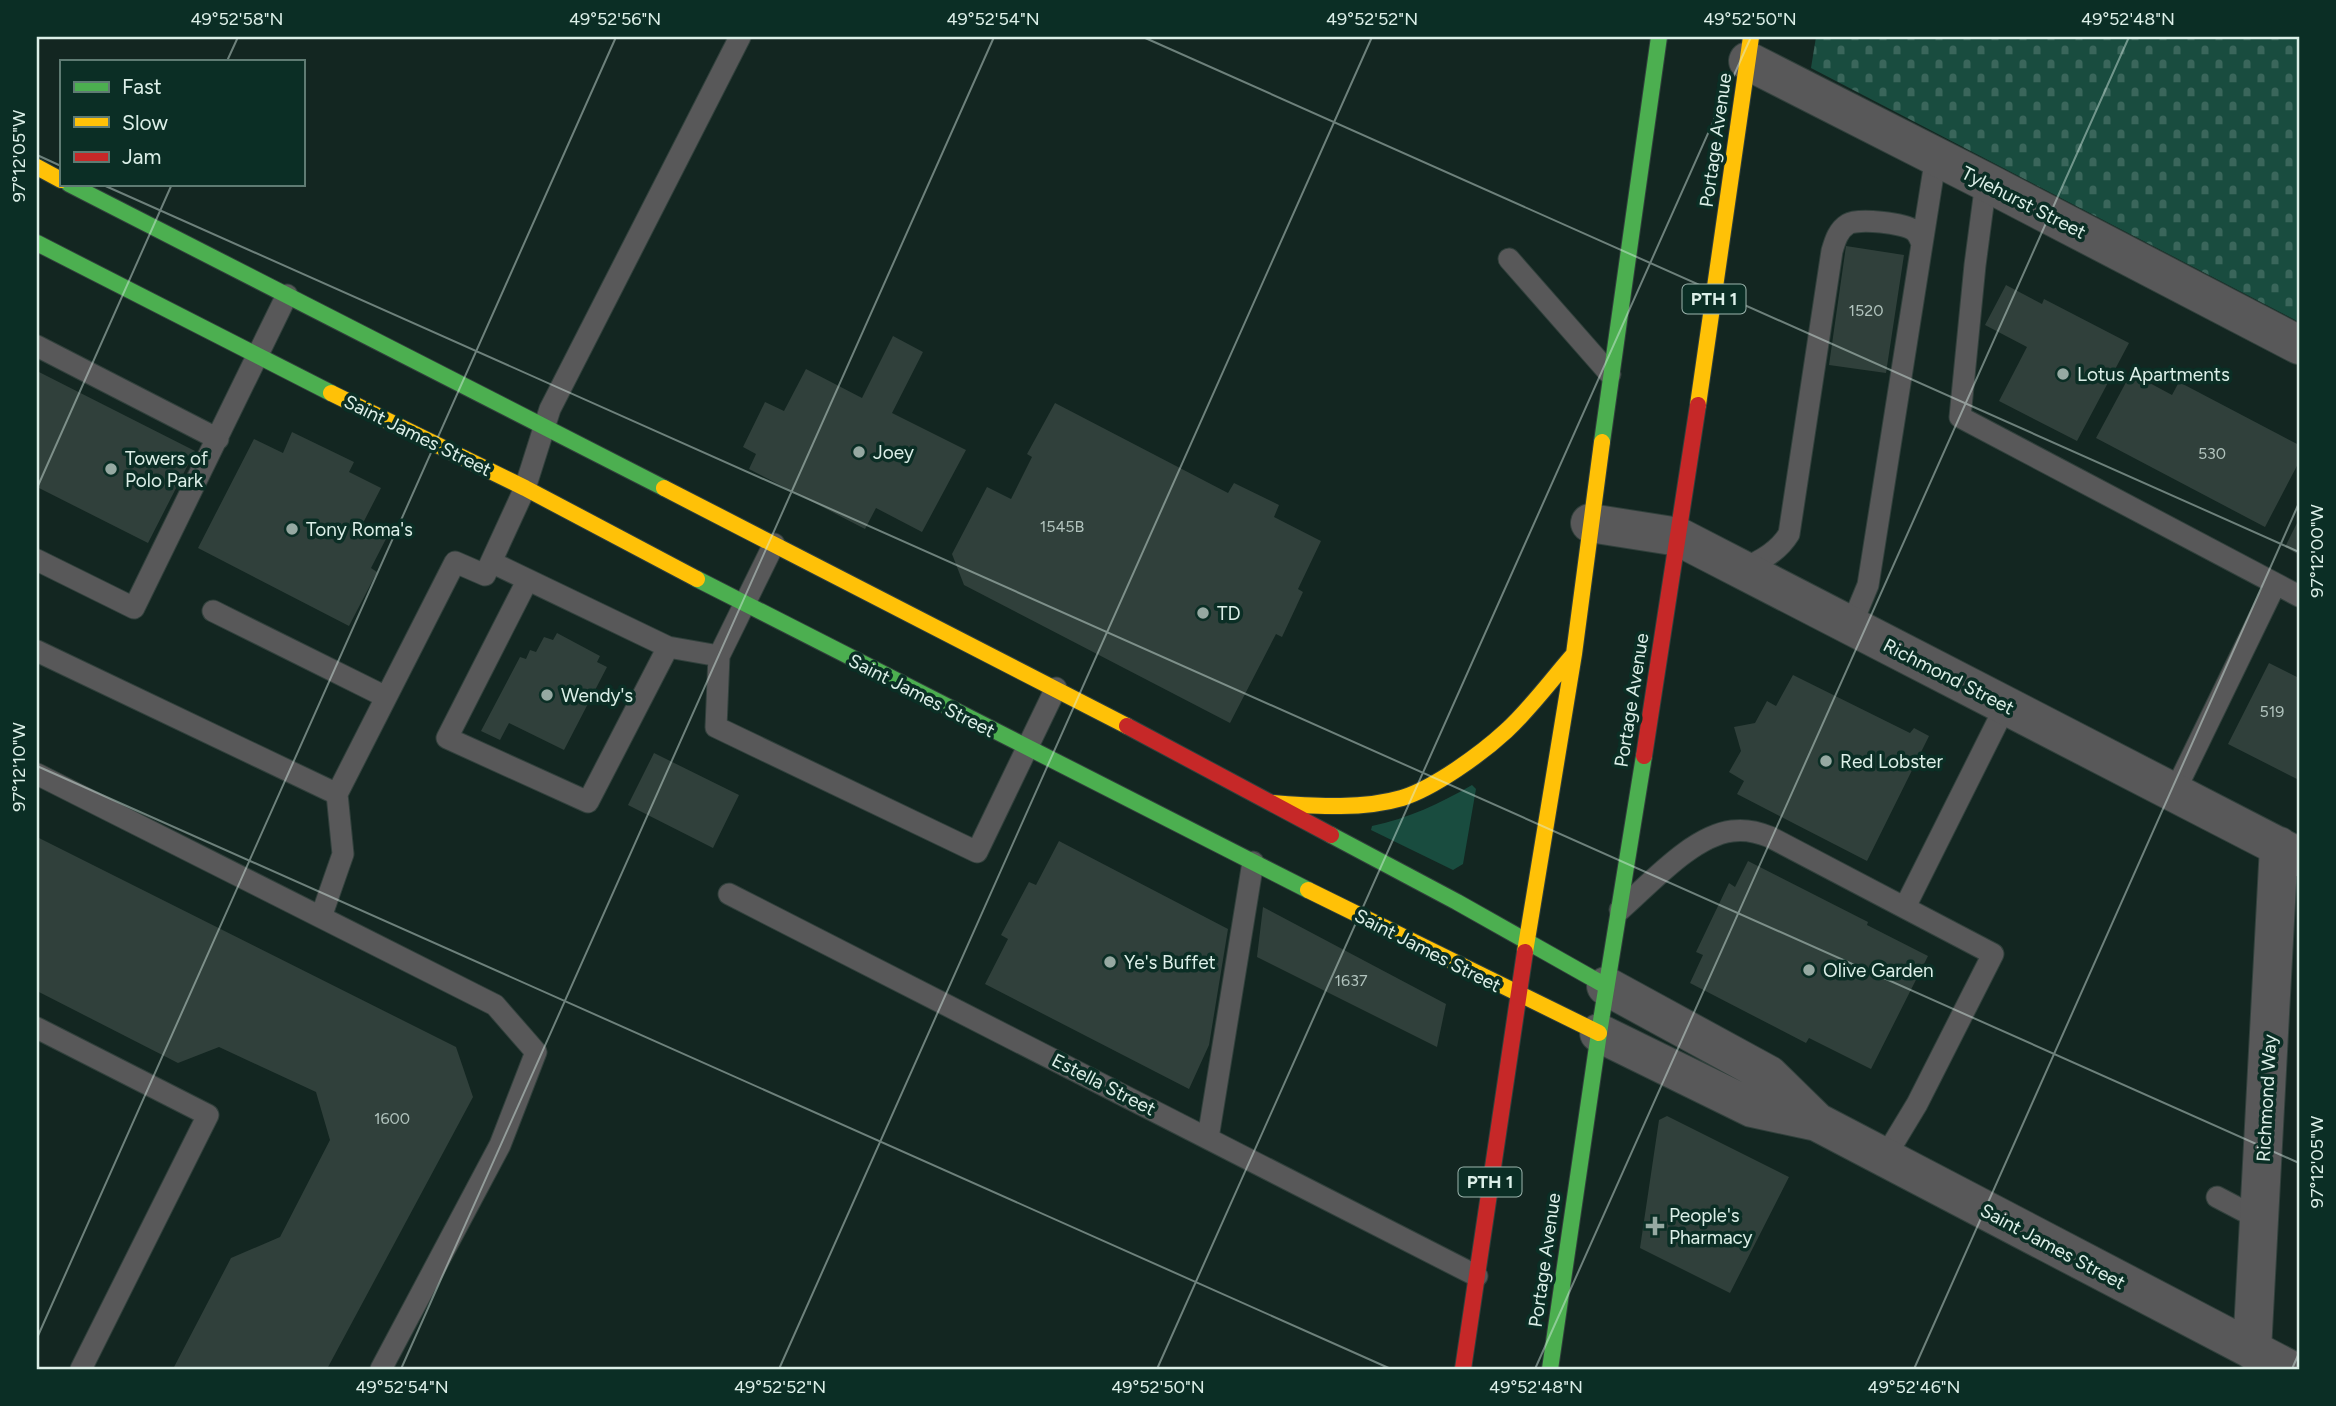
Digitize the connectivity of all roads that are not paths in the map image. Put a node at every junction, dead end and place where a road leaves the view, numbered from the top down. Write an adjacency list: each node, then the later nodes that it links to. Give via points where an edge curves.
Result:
1 (740, 37): 17 (lane)
2 (1656, 38): 16 (main road, PTH 1)
3 (1749, 49): 4 (street, Tylehurst Street); 21 (main road, Portage Avenue / PTH 1)
4 (1936, 156): 7 (street, Tylehurst Street); 10 (lane)
5 (37, 167): 6 (main road)
6 (60, 179)
7 (1986, 182): 13 (street, Tylehurst Street); 27 (lane, via 1960,417)
8 (73, 186): 12 (main road, Saint James Street)
9 (37, 243): 15 (main road, Saint James Street)
10 (1922, 244): 25 (lane, via 1911,229 1881,223 1852,222 1837,236 1790,534 1772,554); 31 (lane, via 1868,585)
11 (1509, 259): 16 (lane)
12 (288, 295): 15 (lane); 17 (main road, Saint James Street)
13 (2299, 345)
14 (37, 346): 18 (lane)
15 (257, 356): 18 (lane); 19 (main road, Saint James Street)
16 (1611, 373): 20 (main road, PTH 1)
17 (545, 425): 19 (lane); 22 (main road, Saint James Street)
18 (218, 439): 23 (lane, via 134,608)
19 (525, 488): 24 (lane); 29 (main road, Saint James Street)
20 (1590, 523): 21 (street, Richmond Street); 34 (main road, PTH 1)
21 (1679, 537): 25 (street, Richmond Street); 48 (main road, Portage Avenue / PTH 1)
22 (774, 544): 29 (lane); 36 (main road, Saint James Street)
23 (37, 561)
24 (491, 562): 26 (lane); 37 (lane, via 485,575 455,562)
25 (1741, 569): 31 (street, Richmond Street)
26 (527, 581): 32 (lane); 32 (lane, via 447,738 588,802)
27 (2276, 585): 28 (lane); 41 (lane)
28 (2299, 596)
29 (745, 604): 35 (lane); 39 (main road, Saint James Street)
30 (213, 611): 37 (lane)
31 (1851, 626): 38 (street, Richmond Street)
32 (668, 647): 35 (lane)
33 (37, 651): 42 (lane)
34 (1574, 654): 43 (main road, via 1506,731 1426,788 1362,805); 50 (main road, PTH 1)
35 (719, 656): 39 (lane, via 716,727 977,852)
36 (1056, 688): 39 (lane); 43 (main road, Saint James Street)
37 (386, 697): 42 (lane)
38 (2006, 705): 41 (street, Richmond Street); 47 (lane)
39 (1027, 749): 45 (main road, Saint James Street)
40 (37, 774): 49 (lane)
41 (2175, 791): 44 (street, Richmond Street)
42 (337, 794): 49 (lane, via 343,854)
43 (1273, 803): 50 (main road, Saint James Street)
44 (2289, 851): 59 (street, Richmond Way)
45 (1253, 862): 52 (main road, Saint James Street); 56 (lane)
46 (730, 894): 56 (lane, Estella Street)
47 (1905, 907): 48 (lane, via 1748,830 1721,834 1689,850); 57 (lane, via 1993,954)
48 (1619, 912): 51 (main road, Portage Avenue / PTH 1)
49 (321, 917): 63 (lane, via 495,1005 536,1052 500,1145)
50 (1526, 940): 51 (main road, Saint James Street); 52 (main road, PTH 1)
51 (1606, 986): 54 (main road, Portage Avenue / PTH 1); 55 (street, Saint James Street, via 1769,1075)
52 (1518, 995): 54 (main road, Saint James Street); 60 (main road, PTH 1)
53 (37, 1028): 62 (lane, via 208,1115)
54 (1599, 1032): 55 (street, Saint James Street, via 1752,1108); 65 (main road, Portage Avenue / PTH 1)
55 (1817, 1122): 57 (street, Saint James Street)
56 (1208, 1138): 60 (lane, Estella Street)
57 (1885, 1157): 61 (street, Saint James Street)
58 (2217, 1197): 59 (lane)
59 (2259, 1219): 61 (street, Richmond Way)
60 (1477, 1276): 64 (main road, PTH 1)
61 (2252, 1350): 66 (street, Saint James Street)
62 (82, 1369)
63 (381, 1369)
64 (1463, 1369)
65 (1550, 1369)
66 (2289, 1369)

